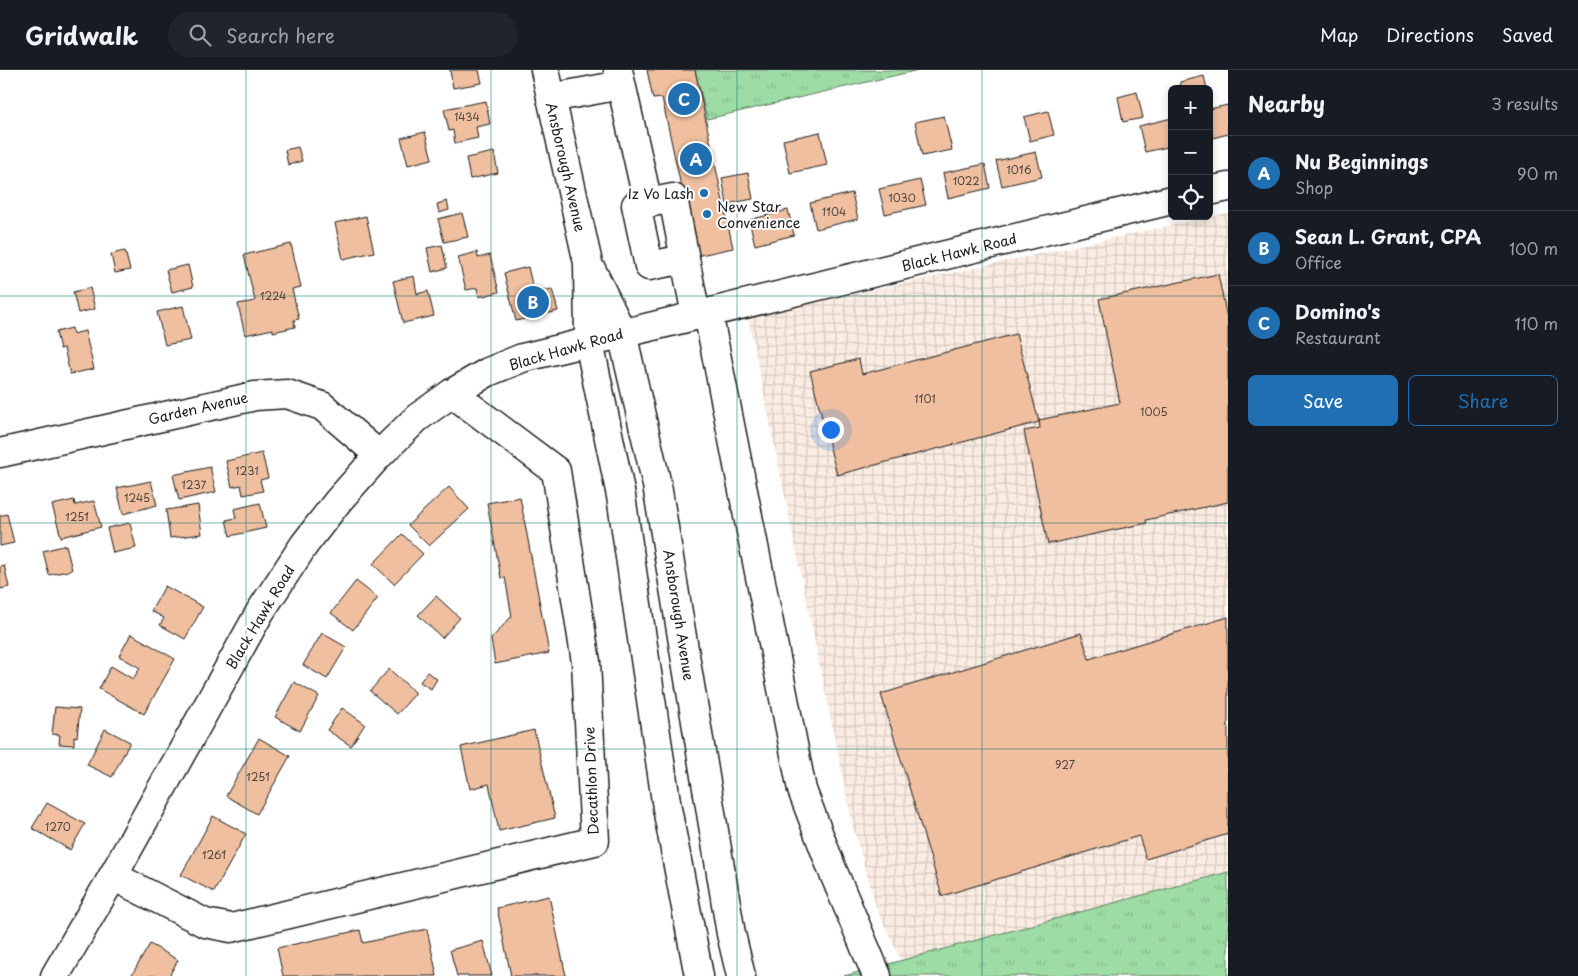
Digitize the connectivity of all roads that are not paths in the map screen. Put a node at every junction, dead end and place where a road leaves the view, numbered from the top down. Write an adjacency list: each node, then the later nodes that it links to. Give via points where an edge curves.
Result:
1 (545, 70): 3 (street, Ansborough Avenue)
2 (619, 77): 3 (street); 7 (street)
3 (551, 98): 9 (street, Ansborough Avenue)
4 (1228, 187): 5 (street)
5 (1213, 190)
6 (1168, 201): 10 (street, Black Hawk Road)
7 (648, 203): 8 (street, via 673,198); 8 (street, via 636,205 649,266)
8 (685, 259): 10 (street)
9 (588, 263): 11 (street, Ansborough Avenue); 12 (street, Ansborough Avenue)
10 (702, 314): 11 (street, Black Hawk Road); 20 (street, via 802,790)
11 (622, 333): 12 (street, Black Hawk Road); 19 (street, Ansborough Avenue, via 657,485 731,934)
12 (589, 342): 13 (street, Black Hawk Road, via 522,358 488,372); 18 (street, Ansborough Avenue, via 621,496 667,808)
13 (452, 393): 15 (street, Black Hawk Road, via 418,418); 16 (street, Decathlon Drive, via 556,471 586,662 594,841 231,928 205,924)
14 (0, 453): 15 (street, Garden Avenue, via 255,396 287,394 322,406)
15 (379, 455): 16 (street, Black Hawk Road, via 304,545 260,612)
16 (113, 876): 17 (street, Black Hawk Road)
17 (55, 976)
18 (699, 976)
19 (741, 976)
20 (877, 976)

